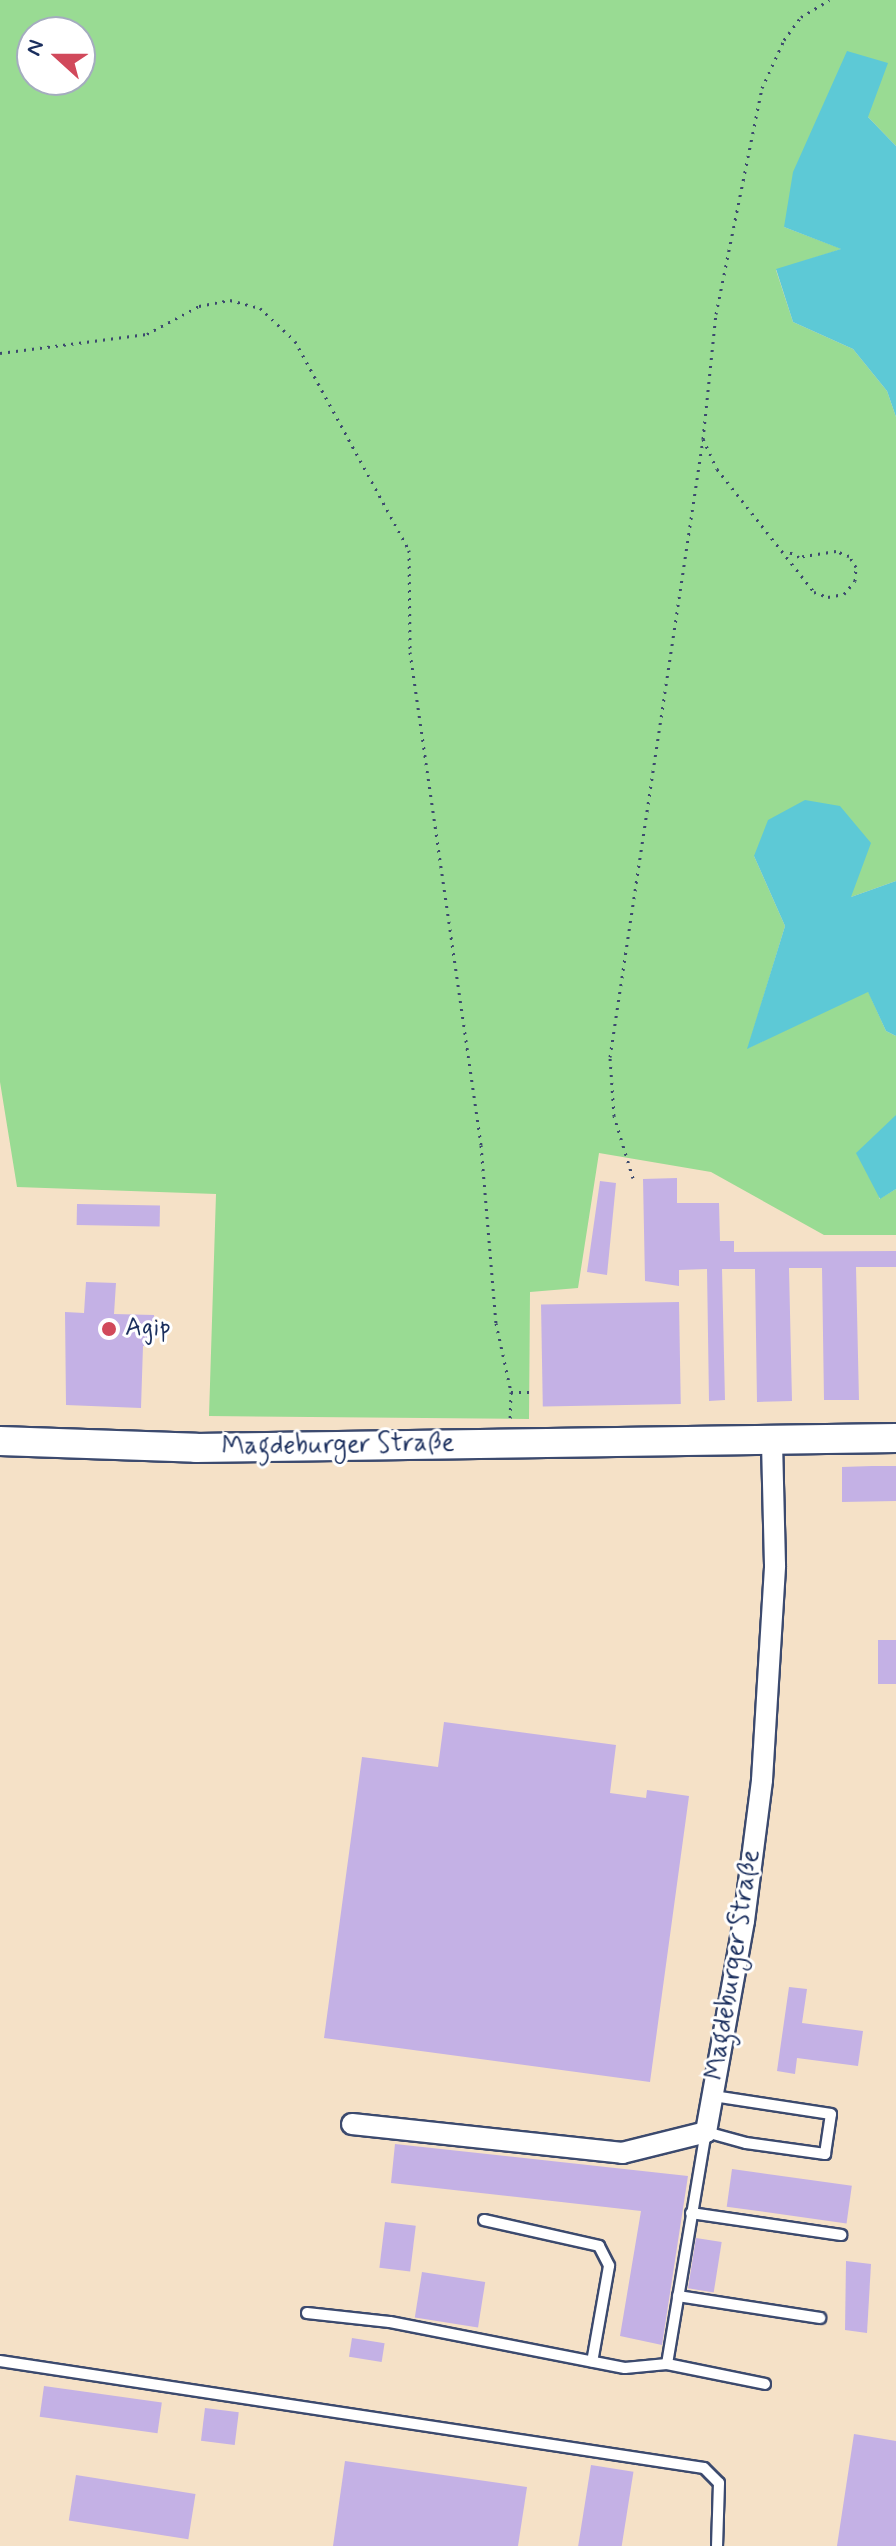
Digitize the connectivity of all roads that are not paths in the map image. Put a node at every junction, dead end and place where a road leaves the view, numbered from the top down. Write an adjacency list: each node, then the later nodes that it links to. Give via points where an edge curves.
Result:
1 (896, 1438): 3 (main road, Magdeburger Straße)
2 (0, 1441): 3 (main road, Magdeburger Straße, via 113,1447)
3 (772, 1441): 4 (street, Magdeburger Straße, via 775,1565 762,1780)
4 (713, 2096): 6 (street, Magdeburger Straße); 6 (lane, via 831,2114 825,2154)
5 (352, 2124): 6 (street, via 622,2153)
6 (706, 2132): 7 (lane)
7 (691, 2213): 9 (lane); 10 (lane)
8 (484, 2220): 14 (lane, via 599,2246 609,2266)
9 (841, 2235)
10 (678, 2296): 12 (lane); 15 (lane)
11 (307, 2313): 14 (lane, via 390,2322)
12 (820, 2318)
13 (0, 2361): 17 (lane, via 704,2468 719,2483)
14 (592, 2362): 15 (lane, via 625,2368)
15 (667, 2364): 16 (lane)
16 (765, 2384)
17 (717, 2546)

